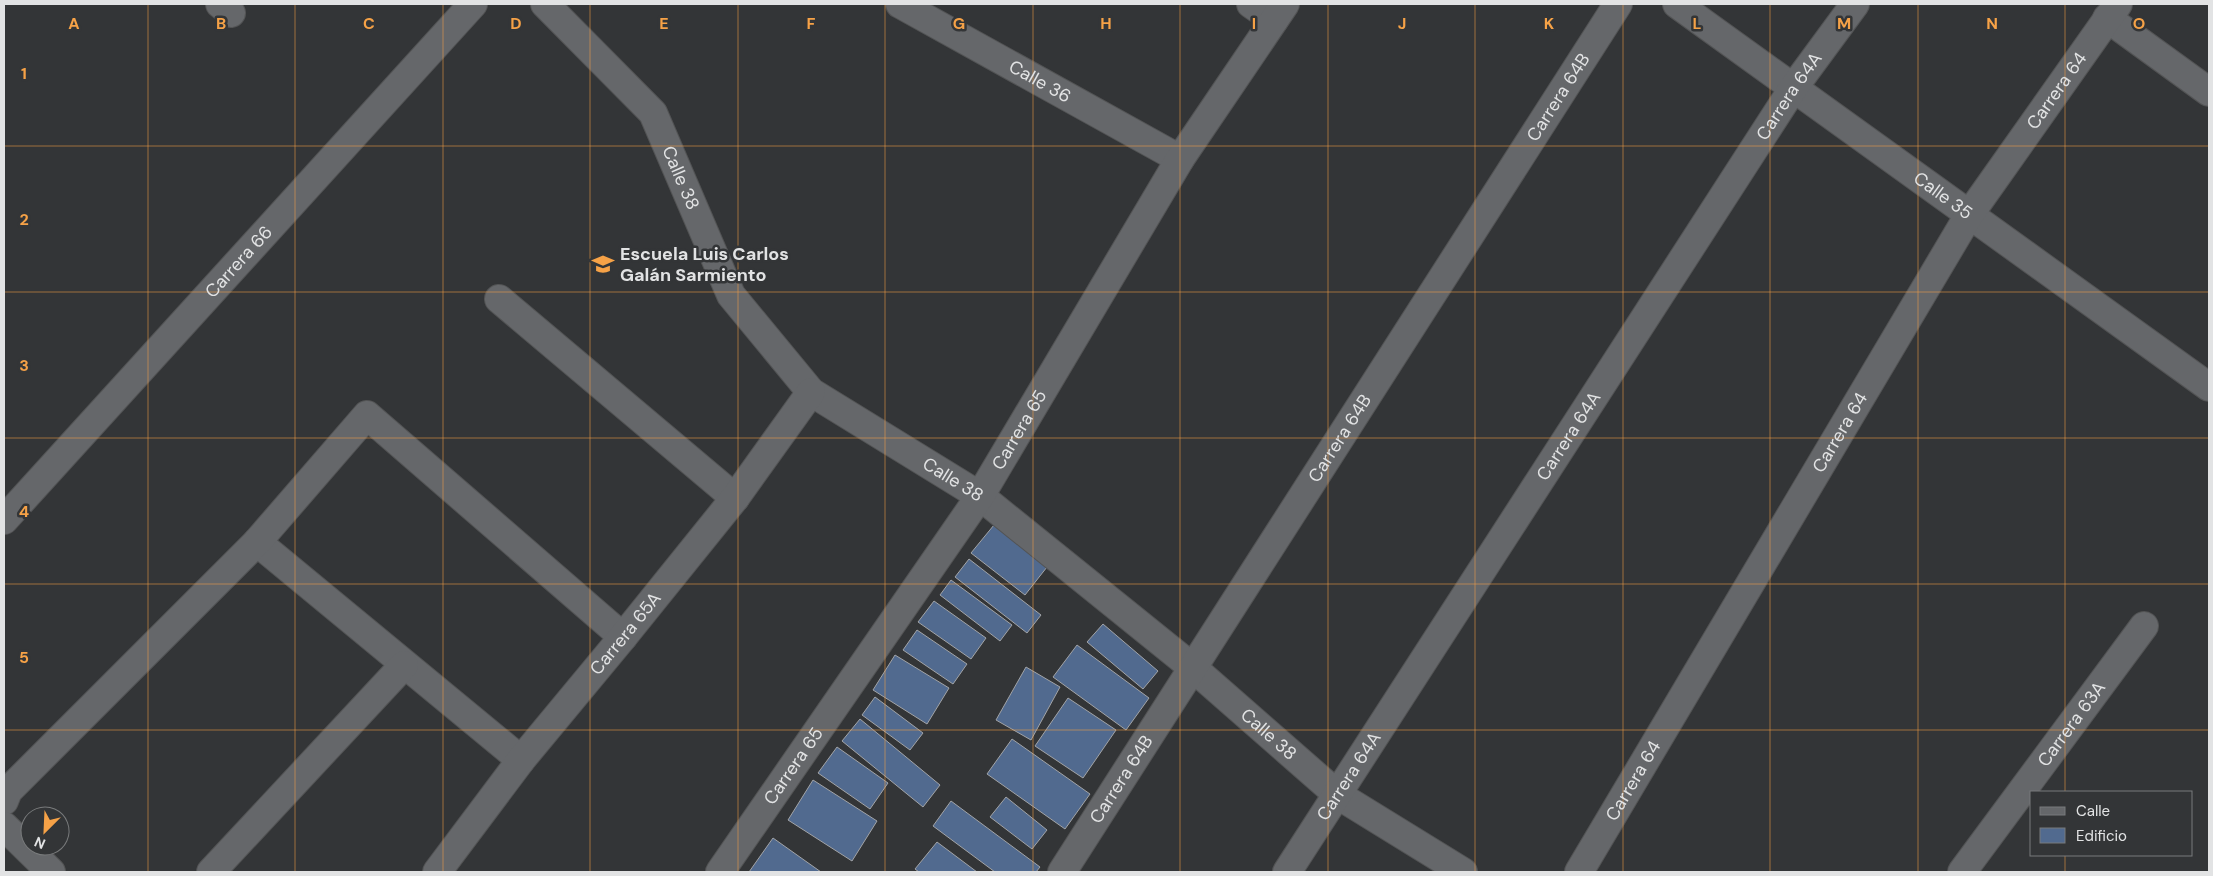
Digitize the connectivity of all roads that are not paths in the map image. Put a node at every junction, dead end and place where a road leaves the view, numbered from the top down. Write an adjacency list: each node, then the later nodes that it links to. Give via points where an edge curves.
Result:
1 (473, 4): 19 (street, Carrera 66)
2 (546, 4): 16 (street, Calle 38, via 653,113 731,295)
3 (900, 4): 12 (street, Calle 36)
4 (1251, 4): 9 (street)
5 (1618, 4): 24 (street, Carrera 64B)
6 (1677, 4): 10 (street, Calle 35)
7 (1855, 4): 10 (street, Carrera 64A)
8 (2113, 11): 11 (street); 13 (street, Carrera 64)
9 (1280, 12): 12 (street, Carrera 65)
10 (1794, 86): 13 (street, Calle 35); 26 (street, Carrera 64A)
11 (2209, 92)
12 (1180, 159): 17 (street, Carrera 65)
13 (1969, 215): 15 (street, Calle 35); 36 (street, Carrera 64)
14 (499, 299): 18 (street)
15 (2209, 387)
16 (811, 392): 17 (street, Calle 38); 18 (street, Carrera 65A)
17 (980, 496): 24 (street, Calle 38); 32 (street, Carrera 65)
18 (735, 498): 22 (street, Carrera 65A)
19 (4, 520)
20 (257, 542): 22 (street, via 367,415); 23 (street); 27 (street, via 8,792)
21 (2144, 626): 37 (street, Carrera 63A)
22 (623, 637): 25 (street, Carrera 65A)
23 (404, 665): 25 (street); 30 (street)
24 (1192, 667): 26 (street, Calle 38); 33 (street, Carrera 64B)
25 (521, 760): 31 (street, Carrera 65A)
26 (1338, 795): 34 (street, Carrera 64A); 35 (street, Calle 38)
27 (4, 801)
28 (4, 826): 29 (street)
29 (51, 872)
30 (211, 872)
31 (437, 872)
32 (720, 872)
33 (1062, 872)
34 (1287, 872)
35 (1463, 872)
36 (1579, 872)
37 (1962, 872)

